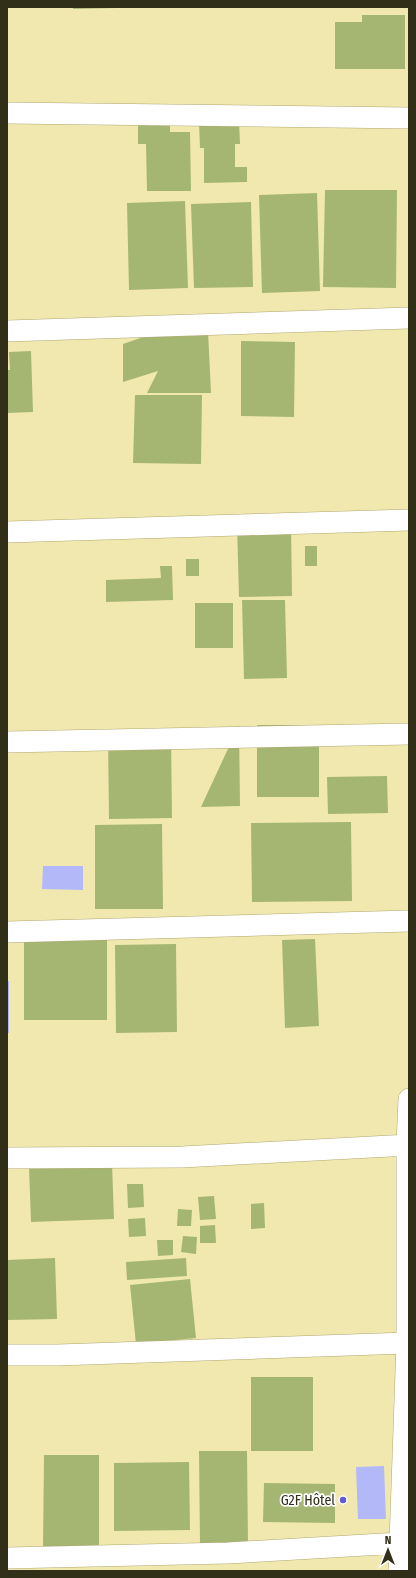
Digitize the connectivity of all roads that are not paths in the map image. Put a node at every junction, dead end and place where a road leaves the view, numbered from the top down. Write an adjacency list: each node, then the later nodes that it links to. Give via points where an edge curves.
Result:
1 (7, 113): 2 (street)
2 (409, 118)
3 (409, 318): 4 (street)
4 (7, 331)
5 (409, 520): 6 (street)
6 (7, 532)
7 (409, 734): 8 (street)
8 (7, 742)
9 (409, 921): 10 (street)
10 (7, 932)
11 (409, 1099): 12 (street)
12 (408, 1145): 13 (street, via 182,1157); 14 (street)
13 (7, 1158)
14 (407, 1343): 15 (street); 16 (street)
15 (7, 1355)
16 (400, 1543): 17 (street, via 228,1553); 18 (street)
17 (7, 1558)
18 (399, 1571)

